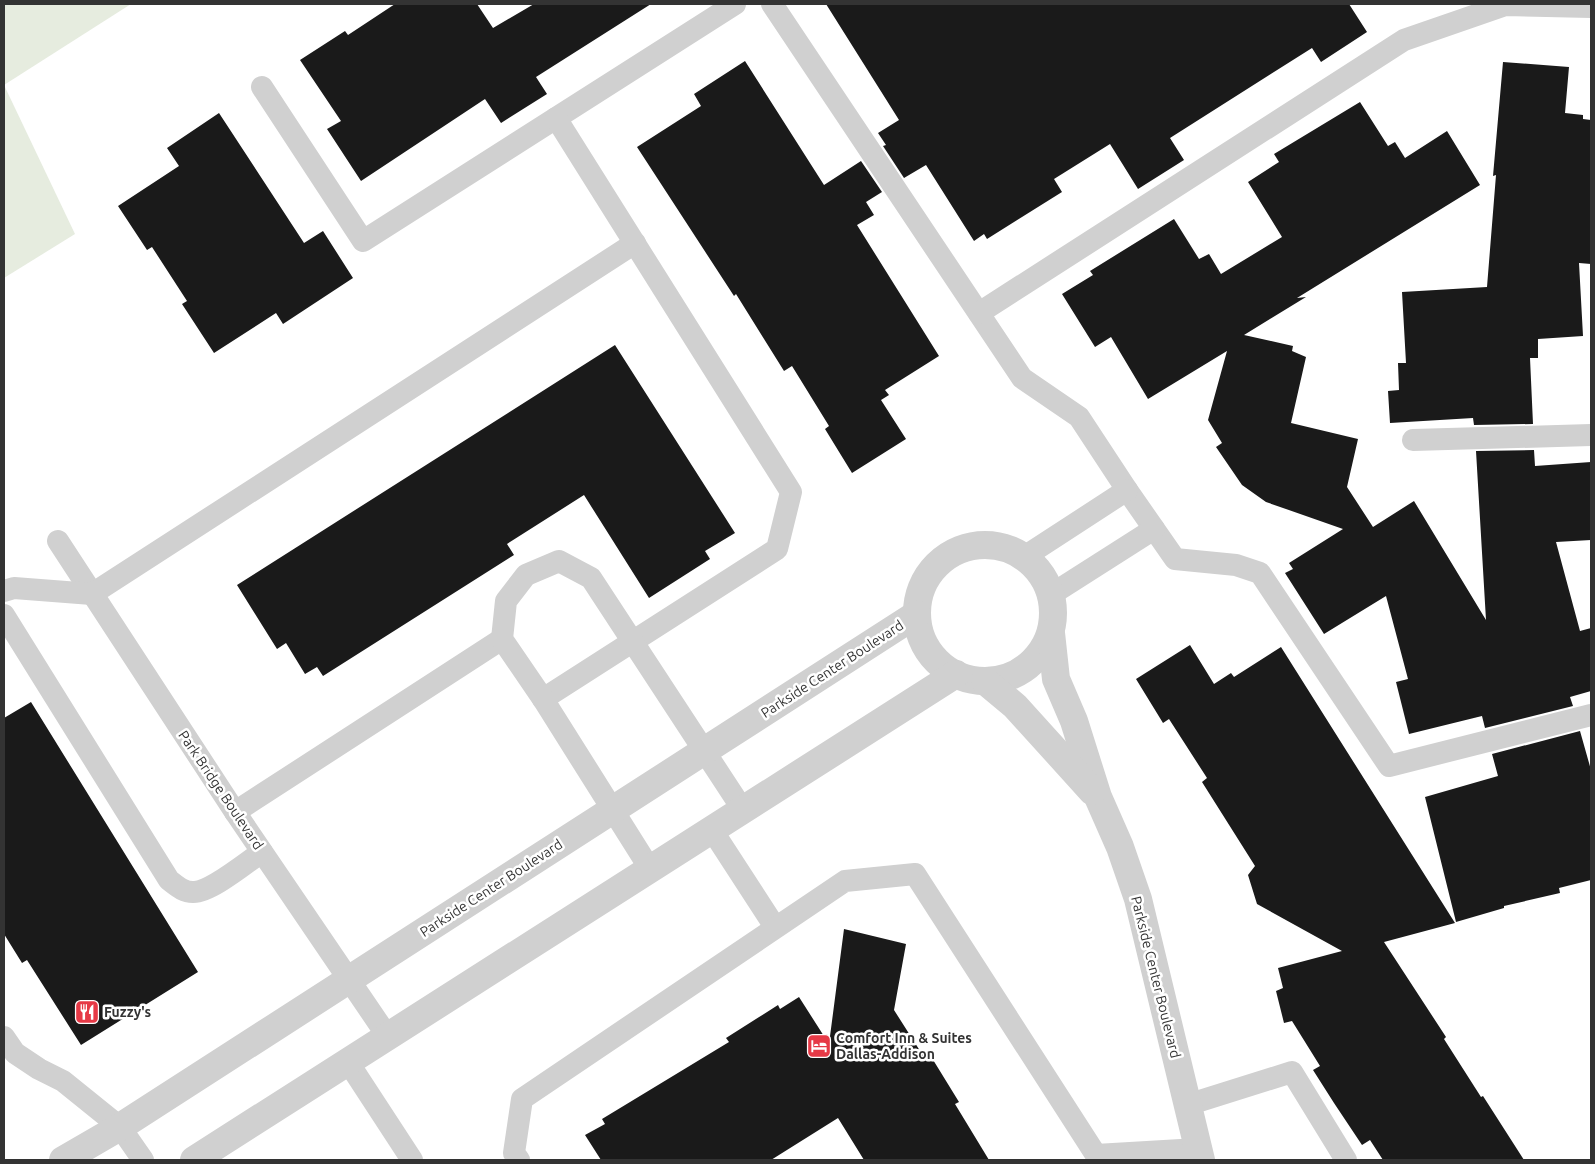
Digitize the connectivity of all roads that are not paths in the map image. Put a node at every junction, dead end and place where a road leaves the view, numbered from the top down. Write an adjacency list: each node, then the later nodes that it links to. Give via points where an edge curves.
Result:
1 (735, 4): 5 (lane)
2 (772, 4): 7 (lane)
3 (1591, 7): 7 (lane, via 1505,5 1404,40)
4 (262, 87): 5 (lane, via 363,241)
5 (556, 118): 6 (lane)
6 (635, 243): 15 (lane); 21 (lane, via 791,492 777,549)
7 (979, 313): 10 (lane, via 1022,378 1079,417)
8 (1591, 435): 9 (lane)
9 (1413, 440)
10 (1127, 490): 11 (lane); 13 (lane)
11 (1154, 530): 16 (lane); 25 (lane, via 1175,559 1236,565 1260,573 1389,766)
12 (58, 541): 15 (lane, Park Bridge Boulevard)
13 (1024, 557): 16 (street, via 1044,576); 17 (street, via 1006,547 983,544 960,549 940,562 925,580 917,603)
14 (4, 590): 15 (lane)
15 (92, 594): 30 (lane, Park Bridge Boulevard)
16 (1052, 594): 19 (street)
17 (917, 614): 22 (street, via 926,648 941,666); 26 (street, Parkside Center Boulevard)
18 (4, 615): 32 (lane, via 169,880 182,890 195,892 210,888)
19 (1051, 633): 23 (street, via 1043,651 1029,665 1009,677); 27 (street, Parkside Center Boulevard, via 1056,678 1074,721)
20 (502, 639): 21 (lane, via 506,601 526,575 559,562 590,578); 24 (lane); 30 (lane)
21 (632, 642): 24 (lane); 26 (lane)
22 (956, 674): 23 (street, via 962,678); 29 (street)
23 (986, 681): 27 (street, Parkside Center Boulevard, via 1015,706)
24 (543, 698): 28 (lane)
25 (1591, 715)
26 (703, 751): 28 (street, Parkside Center Boulevard); 29 (lane)
27 (1098, 797): 39 (street, Parkside Center Boulevard, via 1138,900)
28 (612, 810): 33 (lane); 35 (street, Parkside Center Boulevard)
29 (743, 810): 31 (street)
30 (235, 812): 32 (lane, Park Bridge Boulevard)
31 (712, 830): 33 (street); 34 (lane)
32 (262, 852): 35 (lane, Park Bridge Boulevard)
33 (650, 869): 37 (street)
34 (775, 927): 41 (lane, via 845,881 915,874 1096,1155); 46 (lane, via 522,1099 514,1153)
35 (350, 979): 37 (lane, Park Bridge Boulevard); 40 (street, Parkside Center Boulevard)
36 (4, 1037): 40 (lane, via 15,1053 63,1081)
37 (388, 1037): 38 (street)
38 (348, 1062): 44 (street); 45 (lane)
39 (1187, 1104): 41 (street, Parkside Center Boulevard); 47 (lane, via 1292,1072)
40 (120, 1127): 42 (street, Parkside Center Boulevard); 43 (lane)
41 (1200, 1155)
42 (63, 1160)
43 (143, 1160)
44 (194, 1160)
45 (412, 1160)
46 (519, 1160)
47 (1346, 1160)

